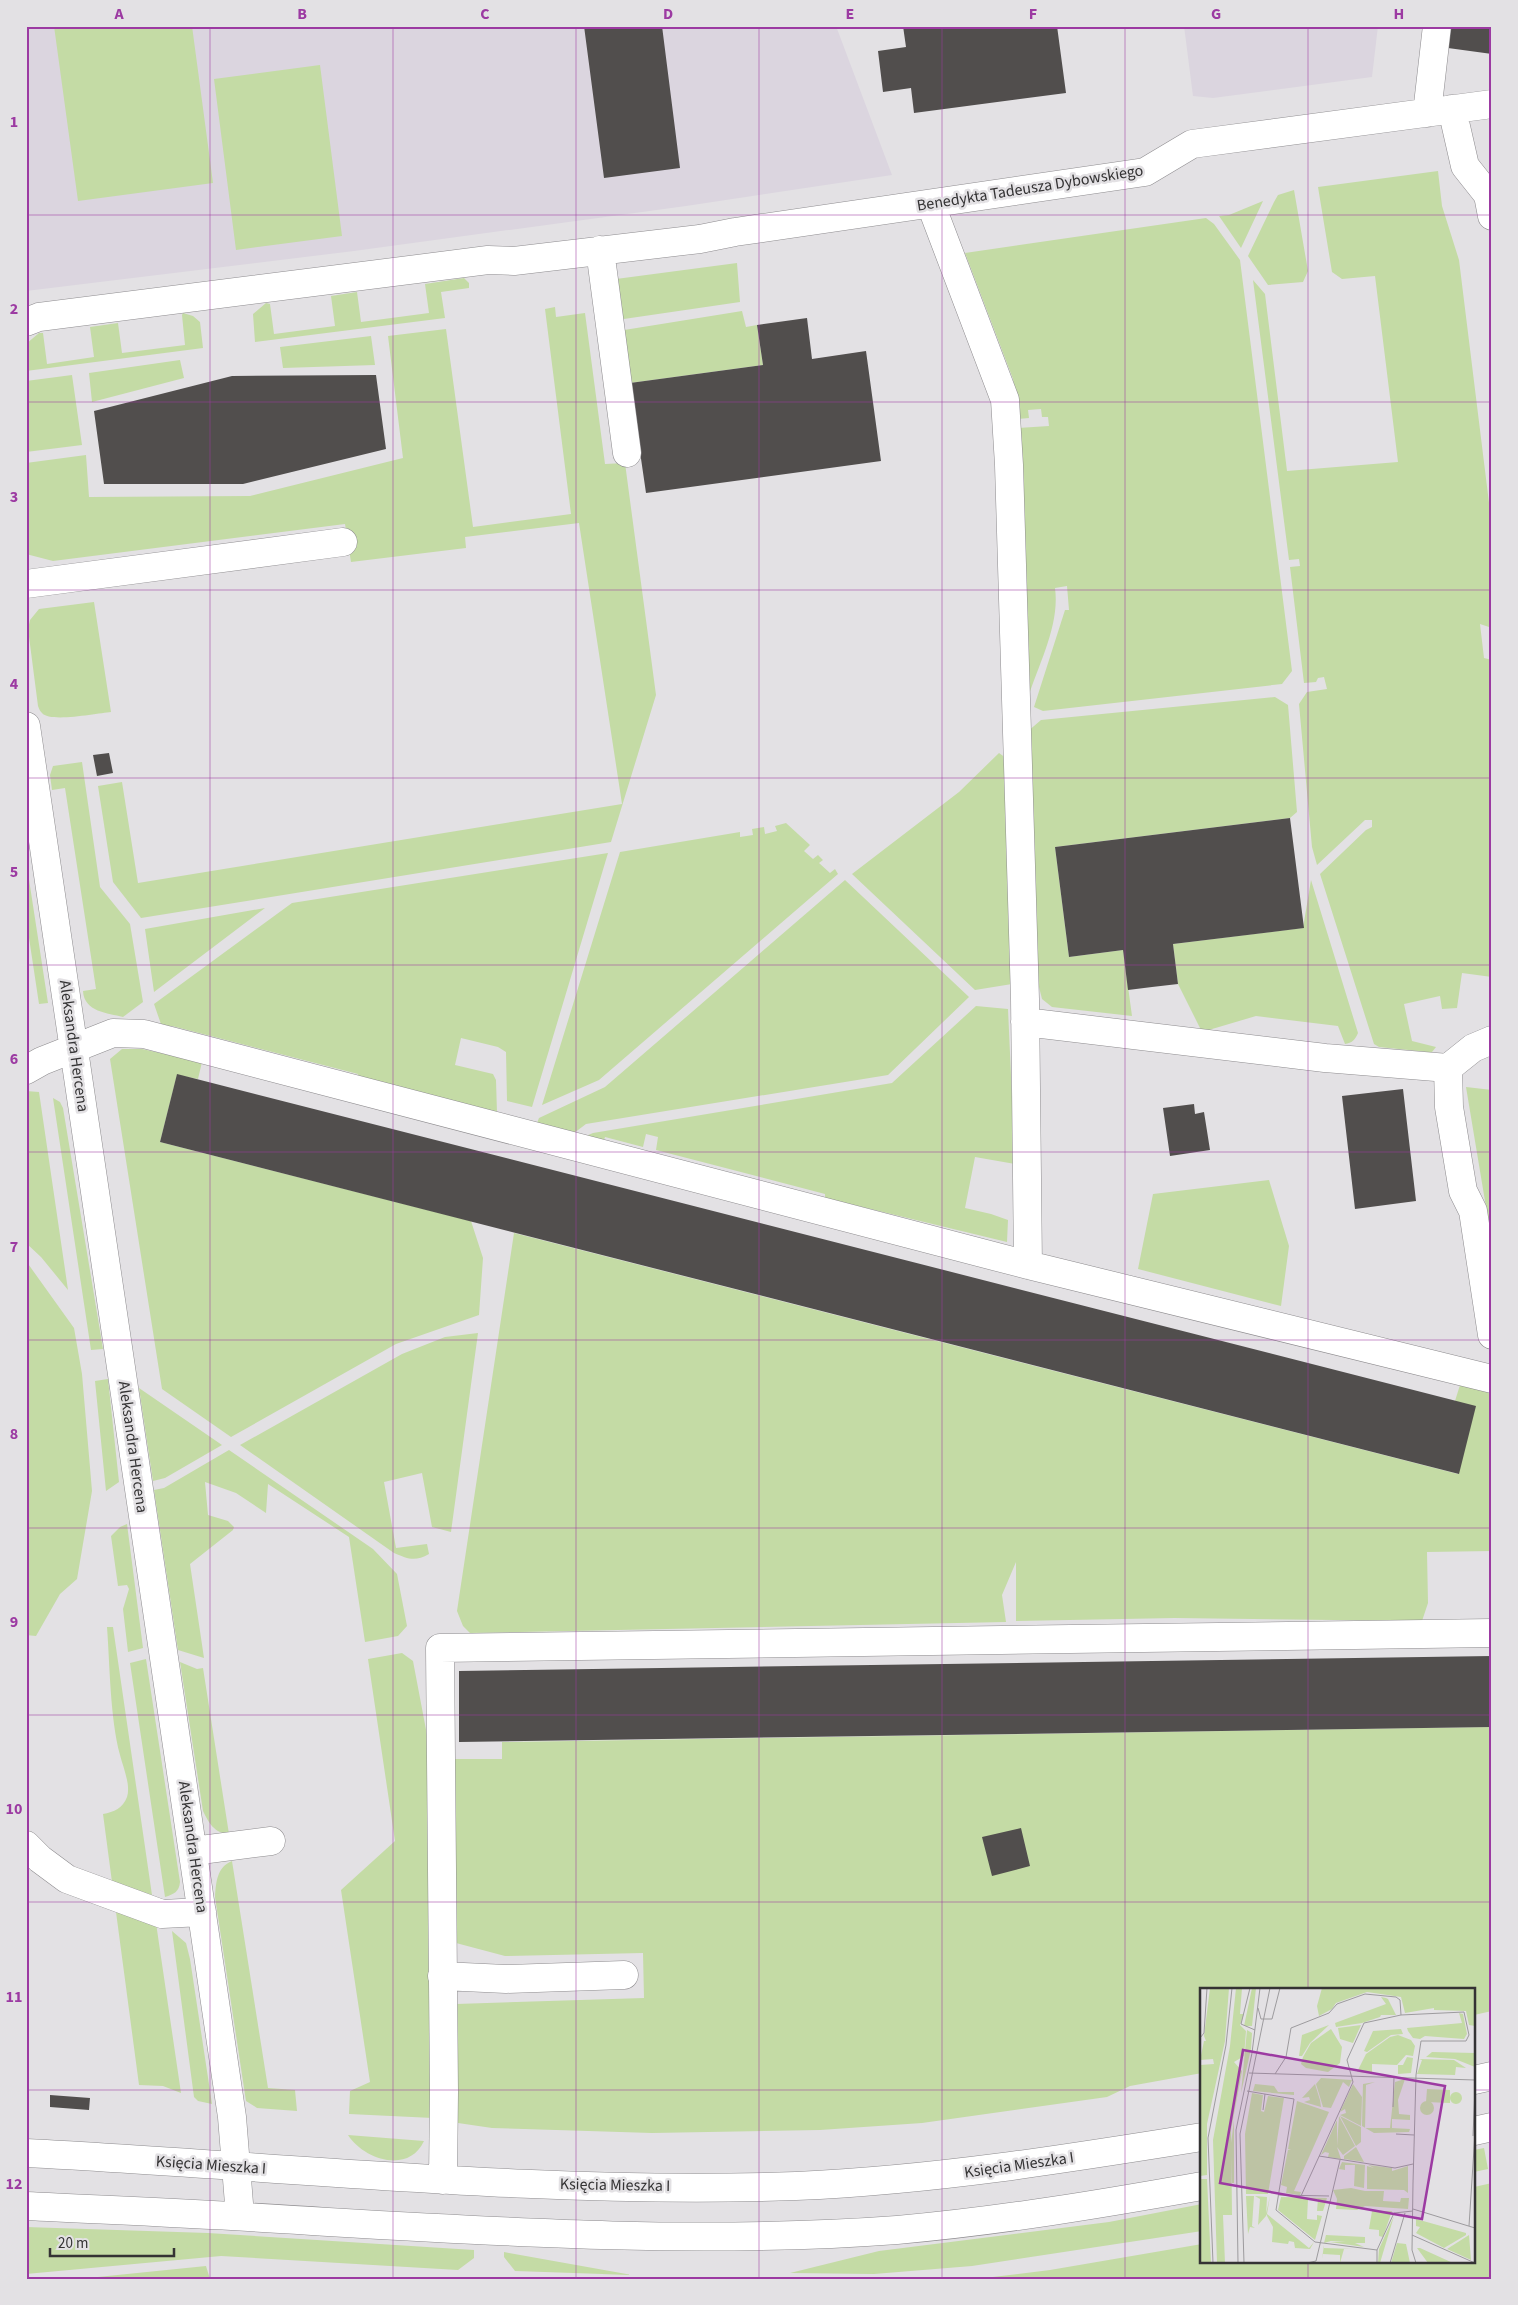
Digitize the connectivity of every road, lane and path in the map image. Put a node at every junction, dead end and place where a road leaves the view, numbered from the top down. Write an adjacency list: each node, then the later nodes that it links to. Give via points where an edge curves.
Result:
1 (1437, 26): 3 (street)
2 (1492, 104): 3 (street, Benedykta Tadeusza Dybowskiego)
3 (1440, 111): 4 (street, via 1464,166); 5 (street, Benedykta Tadeusza Dybowskiego, via 1192,144 1144,172)
4 (1490, 202)
5 (931, 204): 6 (street, Benedykta Tadeusza Dybowskiego, via 700,239); 12 (street, via 1005,400)
6 (600, 250): 7 (street, Benedykta Tadeusza Dybowskiego, via 514,261 488,260); 8 (street)
7 (26, 322)
8 (628, 453)
9 (343, 542): 10 (street)
10 (26, 584)
11 (26, 726): 14 (street, Aleksandra Hercena)
12 (1025, 1022): 15 (street, via 1324,1058); 17 (street)
13 (1492, 1040): 15 (street, via 1473,1048)
14 (74, 1048): 16 (street); 17 (street, via 113,1034 144,1034); 23 (street, Aleksandra Hercena)
15 (1448, 1068): 18 (street, via 1449,1107 1463,1191 1473,1211)
16 (26, 1070)
17 (1028, 1264): 19 (street)
18 (1492, 1335)
19 (1492, 1379)
20 (1492, 1633): 26 (street, via 440,1648)
21 (271, 1841): 23 (street)
22 (26, 1845): 24 (street, via 66,1879 162,1914)
23 (194, 1851): 24 (street, Aleksandra Hercena)
24 (202, 1912): 33 (street, Aleksandra Hercena, via 232,2117)
25 (624, 1975): 26 (street, via 506,1979)
26 (442, 1976): 34 (street)
27 (1492, 2076): 28 (street)
28 (1476, 2080)
29 (1492, 2127): 30 (street)
30 (1476, 2131)
31 (1200, 2137): 34 (street, Księcia Mieszka I, via 936,2177 862,2182 702,2187)
32 (26, 2153): 33 (street, Księcia Mieszka I)
33 (235, 2167): 34 (street, Księcia Mieszka I); 37 (street, Aleksandra Hercena)
34 (443, 2180)
35 (1200, 2186): 37 (street, via 993,2219 897,2230 813,2233 550,2234)
36 (26, 2206): 37 (street)
37 (240, 2216)

